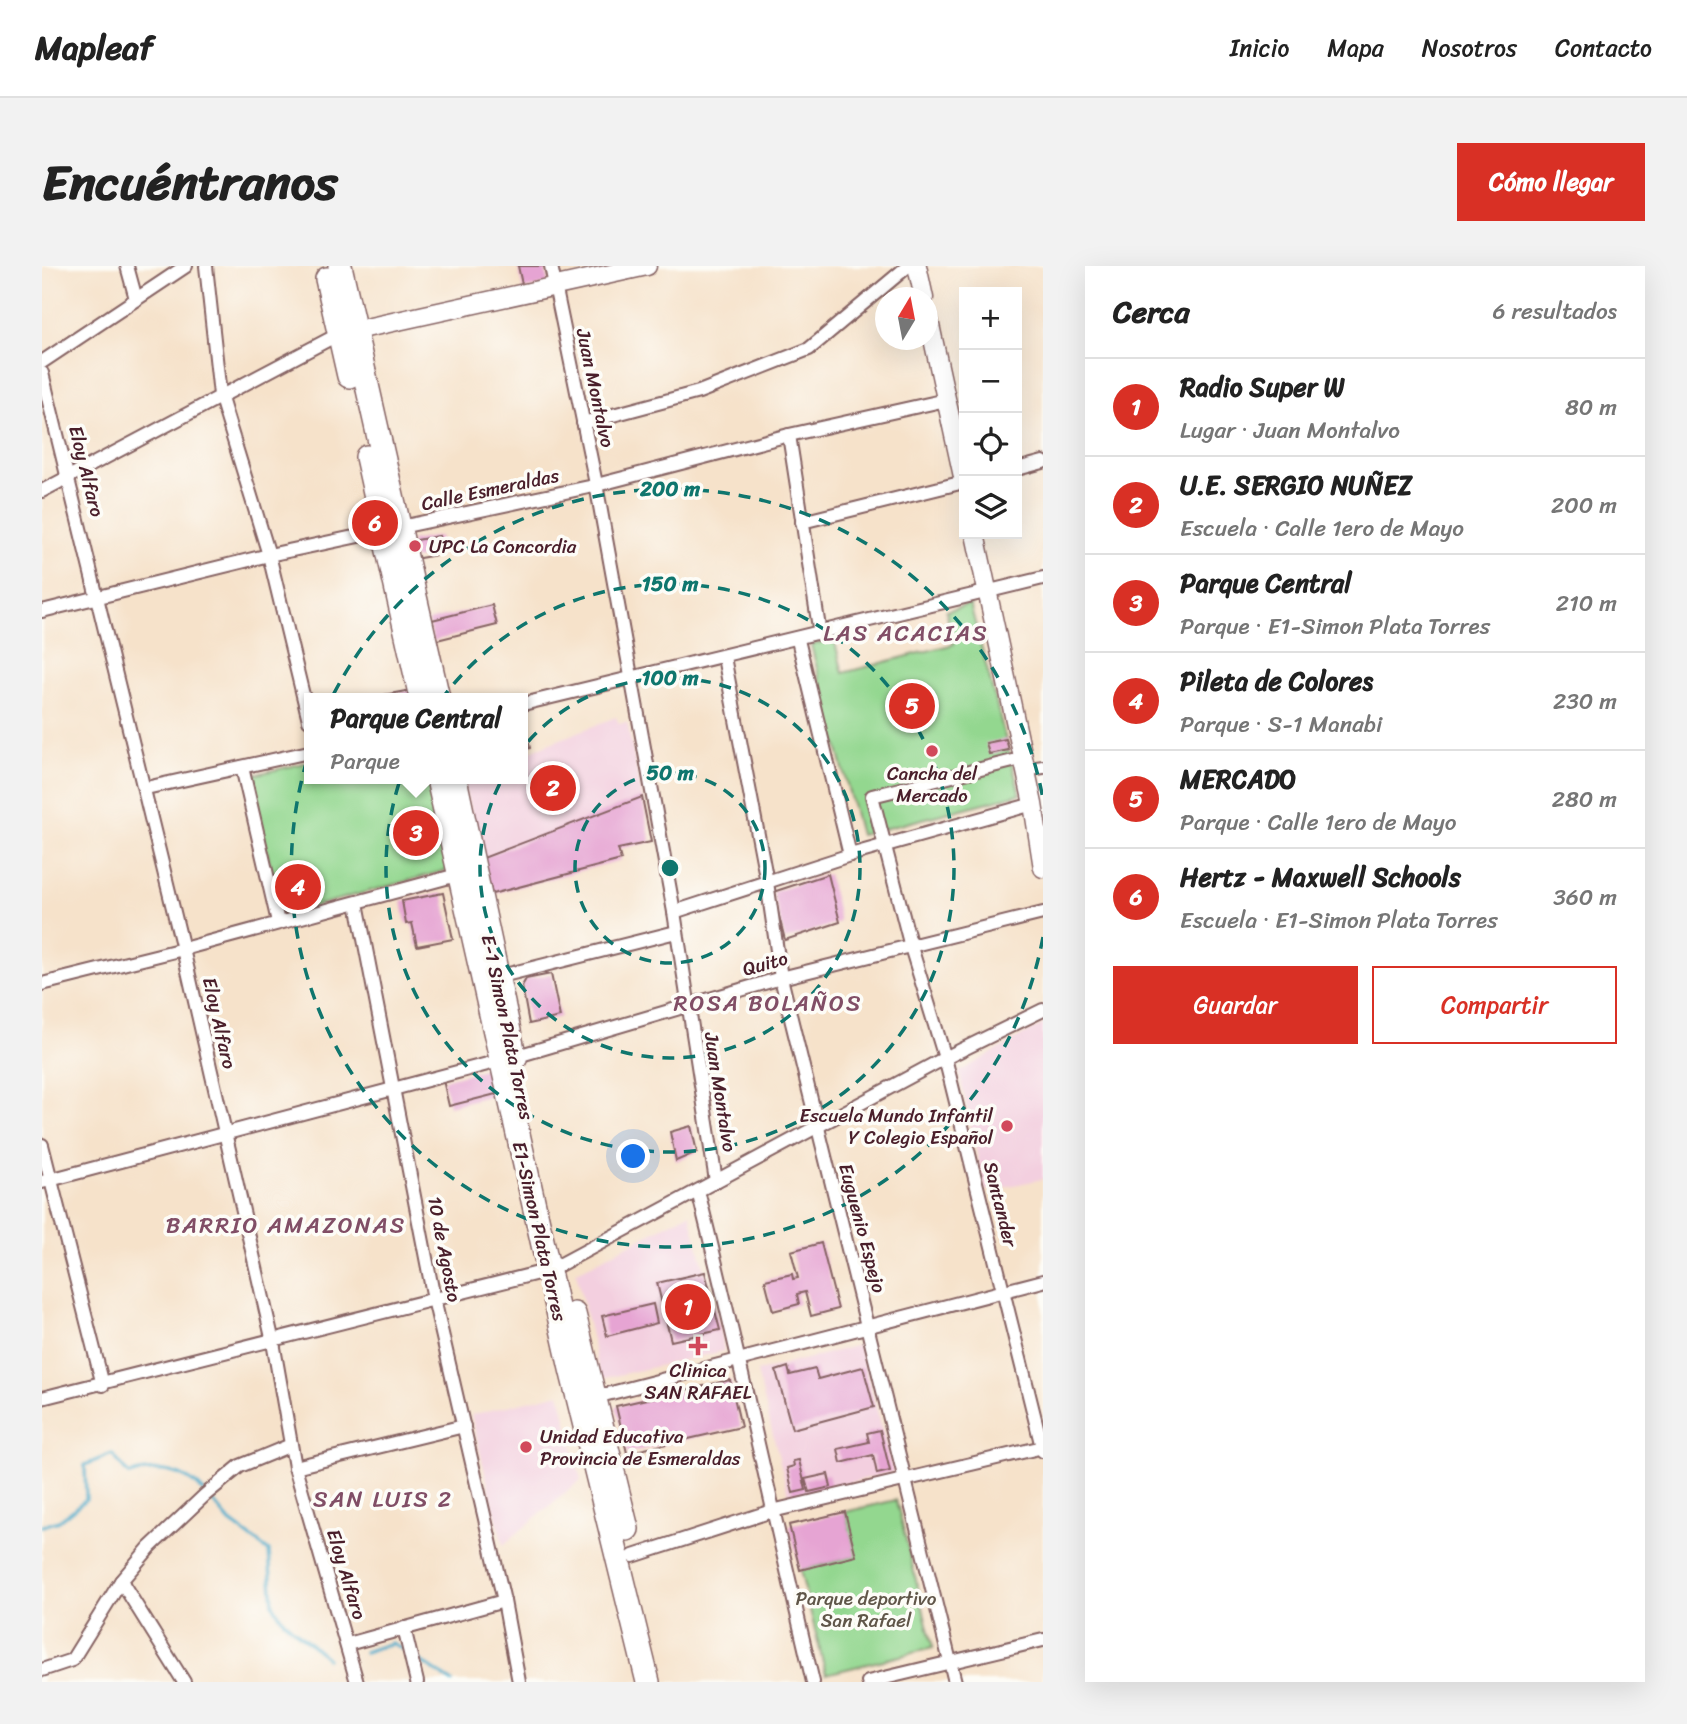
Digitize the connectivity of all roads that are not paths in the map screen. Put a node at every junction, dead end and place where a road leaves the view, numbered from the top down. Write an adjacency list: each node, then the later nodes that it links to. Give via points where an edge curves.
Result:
1 (128, 266): 12 (street)
2 (186, 266): 12 (street)
3 (206, 266): 17 (street)
4 (324, 266): 13 (highway)
5 (340, 266): 13 (highway)
6 (551, 266): 10 (street, Juan Montalvo)
7 (647, 266): 10 (main road)
8 (908, 266): 19 (street, via 809,349 699,392)
9 (917, 266): 11 (main road)
10 (555, 286): 13 (main road); 19 (street, Juan Montalvo)
11 (921, 287)
12 (136, 299): 15 (street)
13 (347, 332): 17 (street); 29 (highway)
14 (935, 350): 18 (main road)
15 (42, 362)
16 (42, 373): 24 (street, Eloy Alfaro)
17 (220, 395): 24 (street); 31 (street)
18 (946, 400): 20 (street, Calle Esmeraldas); 23 (main road)
19 (583, 423): 26 (street, Juan Montalvo)
20 (789, 435): 26 (street, Calle Esmeraldas); 28 (street)
21 (1043, 462): 22 (street)
22 (1022, 468)
23 (963, 476)
24 (69, 480): 27 (street); 34 (street, Eloy Alfaro)
25 (959, 482): 28 (street)
26 (596, 484): 29 (street, Calle Esmeraldas); 39 (street, Juan Montalvo)
27 (42, 491)
28 (802, 522): 36 (street)
29 (393, 530): 31 (street, Calle Esmeraldas); 40 (highway); 41 (highway)
30 (976, 539): 33 (main road)
31 (269, 555): 34 (street, Calle Esmeraldas); 42 (street)
32 (1043, 578): 33 (street)
33 (988, 592): 36 (street); 45 (main road)
34 (99, 599): 35 (street, Calle Esmeraldas); 50 (street, Eloy Alfaro)
35 (42, 611)
36 (820, 634): 37 (street)
37 (798, 640): 38 (street); 53 (street)
38 (724, 657): 39 (street); 56 (street, Euguenio Espejo)
39 (632, 678): 43 (street); 58 (street, Juan Montalvo)
40 (420, 693)
41 (437, 693)
42 (304, 699)
43 (528, 703)
44 (304, 753): 46 (street)
45 (1022, 765): 47 (street); 51 (main road); 52 (street, Santander, via 872,796)
46 (242, 767): 50 (street); 60 (street)
47 (1043, 767)
48 (439, 784): 55 (highway, E1-Simon Plata Torres)
49 (456, 784): 64 (highway, E-1 Simon Plata Torres)
50 (146, 788): 63 (street, Eloy Alfaro)
51 (1032, 804): 52 (street); 54 (main road)
52 (887, 846): 53 (street); 62 (street, Santander)
53 (850, 855): 56 (street)
54 (1043, 868)
55 (457, 875): 57 (street); 69 (highway, E1-Simon Plata Torres)
56 (767, 882): 58 (street); 65 (street, Euguenio Espejo)
57 (357, 903): 60 (street); 71 (street, 10 de Agosto)
58 (674, 912): 61 (street, Juan Montalvo)
59 (1043, 913): 62 (street, Quito)
60 (278, 922): 63 (street)
61 (676, 932): 64 (street); 67 (street, Juan Montalvo)
62 (911, 947): 65 (street, Quito); 70 (street, Santander)
63 (183, 949): 66 (street); 73 (street, Eloy Alfaro)
64 (497, 977): 69 (highway, E-1 Simon Plata Torres)
65 (781, 978): 67 (street, Quito); 72 (street, Euguenio Espejo)
66 (42, 984)
67 (688, 1005): 69 (street, Quito); 76 (street, Juan Montalvo)
68 (1043, 1010): 70 (street)
69 (507, 1058): 71 (street, Quito); 78 (highway, E1-Simon Plata Torres)
70 (945, 1058): 72 (street); 80 (street, Santander)
71 (394, 1088): 73 (street, Quito); 81 (street, 10 de Agosto)
72 (817, 1127): 76 (street); 82 (street, Euguenio Espejo)
73 (225, 1132): 75 (street, Quito); 83 (street, Eloy Alfaro)
74 (42, 1146): 75 (street)
75 (46, 1181): 85 (street)
76 (716, 1181): 77 (street)
77 (698, 1191): 78 (street); 84 (street)
78 (556, 1267): 81 (street); 87 (highway, E1-Simon Plata Torres)
79 (1043, 1281): 80 (street)
80 (1004, 1291): 82 (street); 90 (street, Santander)
81 (434, 1299): 83 (street); 88 (street, 10 de Agosto)
82 (869, 1327): 84 (street); 92 (street, Euguenio Espejo)
83 (273, 1342): 85 (street); 89 (street, Eloy Alfaro)
84 (740, 1360): 87 (street); 93 (street)
85 (103, 1385): 86 (street)
86 (42, 1398)
87 (587, 1400): 94 (highway); 106 (highway, E1-Simon Plata Torres)
88 (464, 1426): 91 (street); 96 (street, 10 de Agosto)
89 (291, 1445): 91 (street, Eloy Alfaro); 95 (street, via 240,1466 150,1547)
90 (1043, 1448): 92 (street)
91 (295, 1467): 99 (street, Eloy Alfaro)
92 (905, 1480): 93 (street); 100 (street, Euguenio Espejo)
93 (772, 1511): 94 (street); 108 (street)
94 (633, 1556): 107 (highway)
95 (121, 1581): 101 (street, via 72,1660); 102 (street)
96 (504, 1601): 97 (street); 105 (street, 10 de Agosto)
97 (404, 1628): 99 (street); 104 (street)
98 (1043, 1640): 100 (street)
99 (348, 1644): 103 (street, Eloy Alfaro)
100 (950, 1662): 109 (street); 110 (street, Euguenio Espejo)
101 (42, 1670)
102 (184, 1682)
103 (357, 1682)
104 (417, 1682)
105 (519, 1682)
106 (648, 1682)
107 (662, 1682)
108 (813, 1682)
109 (868, 1682)
110 (955, 1682)

